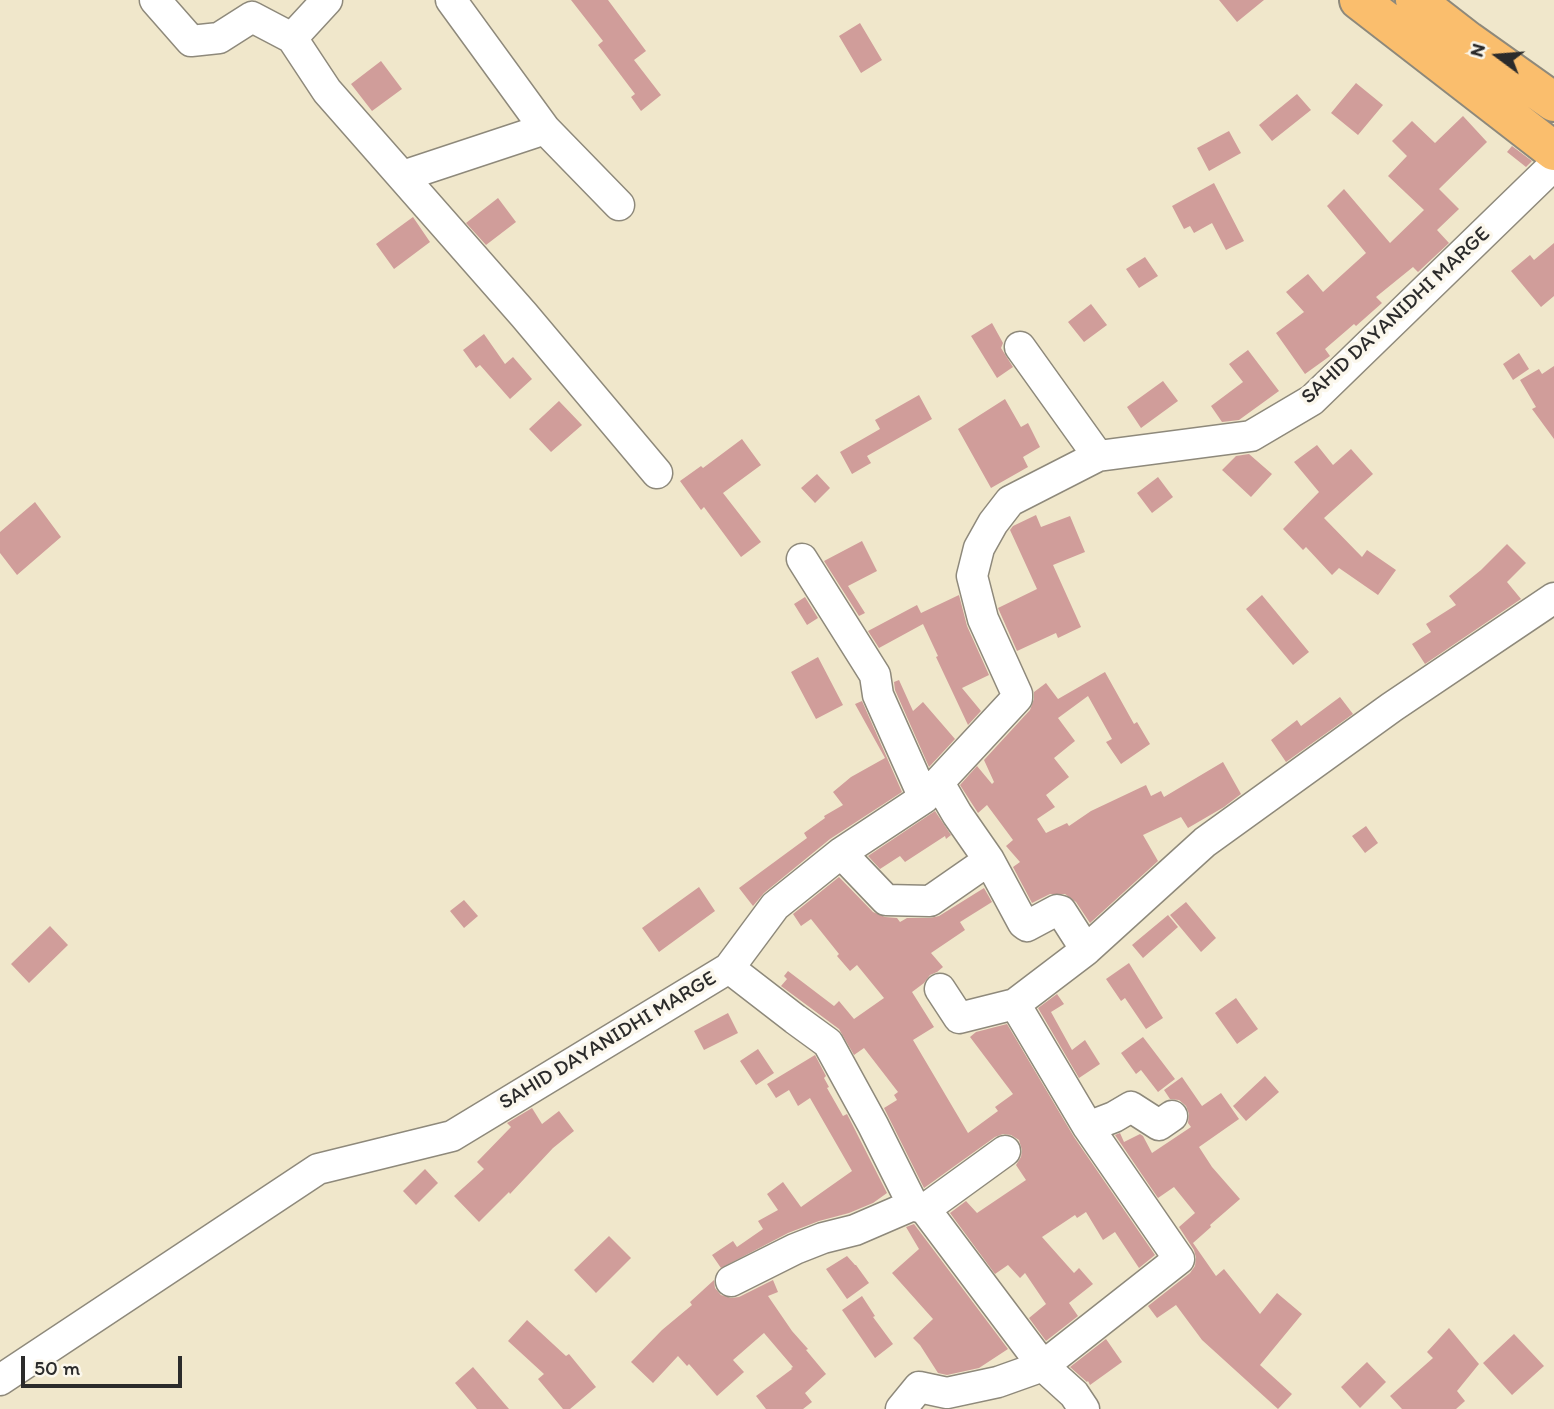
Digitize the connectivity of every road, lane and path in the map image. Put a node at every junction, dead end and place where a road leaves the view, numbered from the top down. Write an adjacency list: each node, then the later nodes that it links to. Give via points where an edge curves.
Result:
1 (155, 0): 6 (street, via 191,41 219,38 252,16)
2 (327, 0): 6 (street)
3 (451, 0): 8 (street)
4 (1359, 0): 9 (highway)
5 (1415, 0): 7 (highway)
6 (292, 38): 11 (street, via 327,91)
7 (1554, 102)
8 (545, 129): 11 (street); 12 (street)
9 (1554, 152)
10 (1554, 165): 14 (street, SAHID DAYANIDHI MARGE, via 1312,400 1251,436)
11 (403, 176): 15 (street)
12 (619, 205)
13 (1020, 347): 14 (street)
14 (1098, 456): 18 (street, SAHID DAYANIDHI MARGE, via 1010,501 979,548 972,576 977,598 1017,698)
15 (657, 473)
16 (802, 559): 18 (street, via 875,675 878,695)
17 (1554, 598): 21 (street, via 1205,842)
18 (931, 790): 19 (street, SAHID DAYANIDHI MARGE); 20 (street, via 957,814)
19 (841, 853): 20 (street, via 886,900 930,901); 22 (street, SAHID DAYANIDHI MARGE, via 775,906)
20 (989, 860): 21 (street, via 1023,923 1027,926 1057,910)
21 (1086, 950): 24 (street)
22 (729, 968): 28 (street, via 828,1043); 31 (street, SAHID DAYANIDHI MARGE, via 452,1136 318,1170)
23 (940, 989): 24 (street, via 959,1018)
24 (1015, 1004): 26 (street)
25 (1172, 1116): 26 (street, via 1159,1125 1131,1107)
26 (1088, 1127): 30 (street, via 1179,1259)
27 (1005, 1152): 28 (street)
28 (919, 1207): 29 (street, via 795,1248); 30 (street)
29 (732, 1282)
30 (1043, 1366): 32 (street, via 947,1393 919,1387); 33 (street)
31 (0, 1381)
32 (901, 1409)
33 (1084, 1409)

